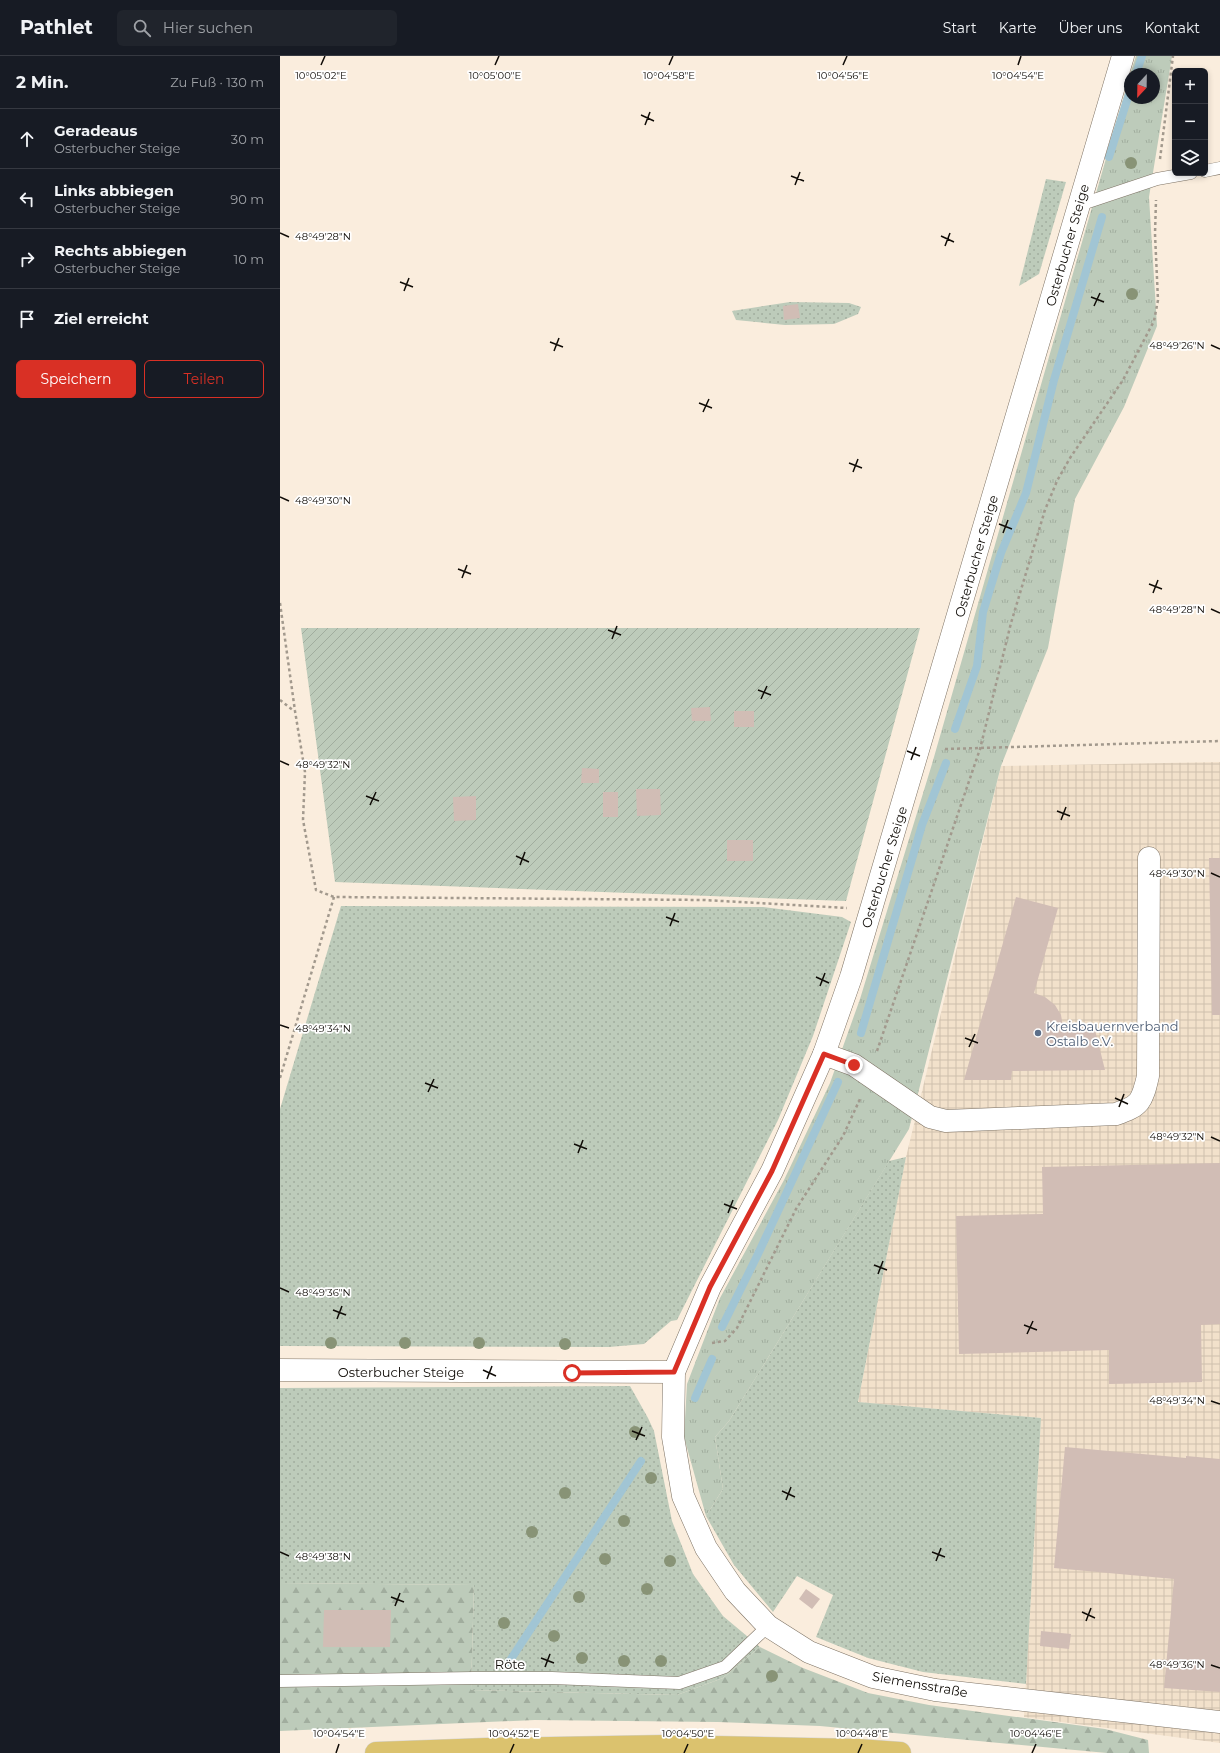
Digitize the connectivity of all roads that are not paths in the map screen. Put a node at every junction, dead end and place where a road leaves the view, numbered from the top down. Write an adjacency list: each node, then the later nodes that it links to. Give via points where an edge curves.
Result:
1 (1123, 56): 5 (street, Osterbucher Steige)
2 (1220, 168): 3 (lane)
3 (1208, 170)
4 (1174, 176): 5 (lane, via 1157,179)
5 (1079, 205): 7 (street, Osterbucher Steige, via 851,977)
6 (1149, 858): 7 (street, via 1148,1076 1144,1094 1133,1108 1116,1114 946,1121 930,1117 854,1065)
7 (824, 1054): 9 (street, Osterbucher Steige, via 772,1171 710,1287)
8 (280, 1370): 9 (street, Osterbucher Steige)
9 (674, 1372): 10 (street, Siemensstraße, via 672,1437 684,1496 706,1548 735,1591)
10 (768, 1626): 11 (lane, Röte, via 725,1667 679,1683 552,1678); 12 (street, Siemensstraße, via 809,1652 873,1677 935,1690)
11 (280, 1681)
12 (1220, 1722)
13 (814, 1752): 14 (highway, via 665,1746 486,1748); 15 (highway, via 858,1750)
14 (376, 1753)
15 (900, 1753)

